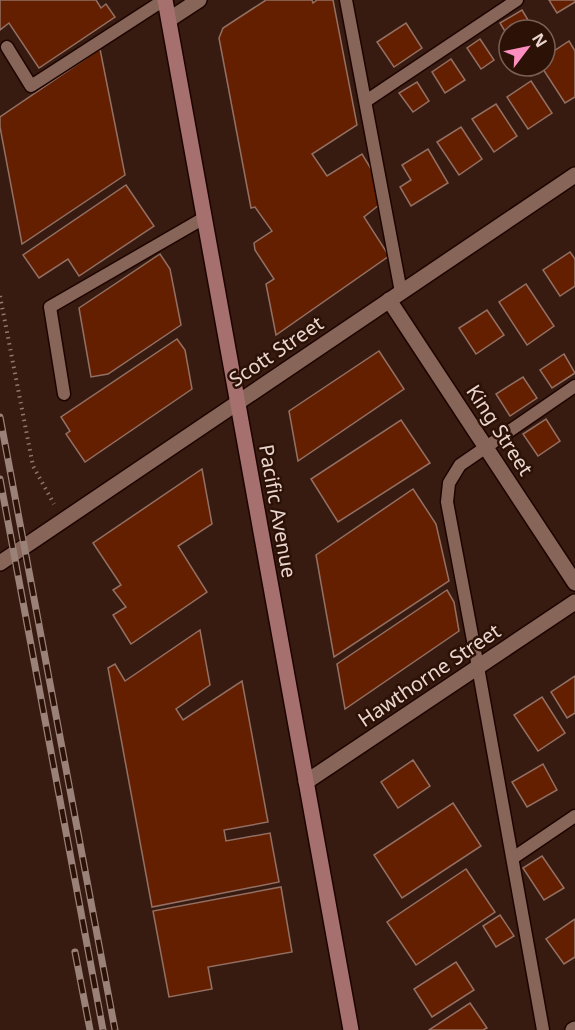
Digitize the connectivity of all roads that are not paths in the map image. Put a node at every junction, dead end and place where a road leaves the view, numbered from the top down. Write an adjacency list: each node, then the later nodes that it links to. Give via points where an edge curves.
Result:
1 (165, 0): 5 (street, Pacific Avenue); 6 (lane, via 31,86)
2 (199, 0): 5 (street)
3 (346, 0): 7 (lane)
4 (517, 0): 7 (lane)
5 (170, 19): 9 (street, Pacific Avenue)
6 (7, 47)
7 (366, 102): 10 (lane)
8 (575, 175): 10 (street, Scott Street)
9 (204, 218): 12 (lane, via 50,307); 13 (street, Pacific Avenue)
10 (395, 296): 13 (street, Scott Street); 14 (street, King Street)
11 (575, 386): 14 (lane)
12 (64, 394)
13 (237, 403): 15 (street, Scott Street); 19 (street, Pacific Avenue)
14 (486, 446): 16 (street, King Street); 18 (lane, via 453,474 447,502)
15 (0, 562)
16 (575, 583)
17 (575, 602): 18 (street, Hawthorne Street)
18 (478, 667): 19 (street, Hawthorne Street); 21 (lane)
19 (306, 782): 22 (street, Pacific Avenue)
20 (575, 816): 21 (lane)
21 (513, 858): 23 (lane)
22 (351, 1030)
23 (543, 1030)

